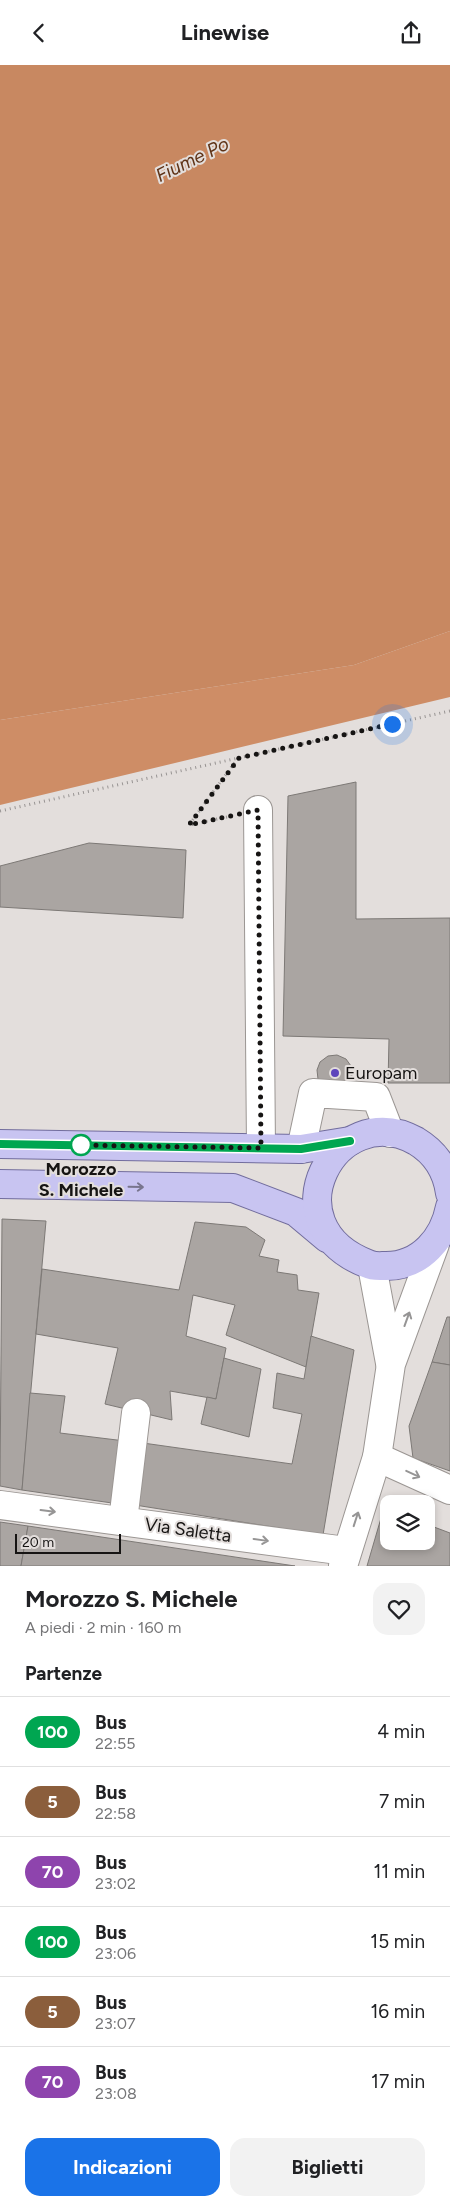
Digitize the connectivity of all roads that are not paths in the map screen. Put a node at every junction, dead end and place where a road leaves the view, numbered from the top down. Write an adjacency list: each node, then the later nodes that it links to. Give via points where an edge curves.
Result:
1 (258, 810): 5 (street)
2 (390, 1133): 3 (main road, via 369,1134); 6 (street, via 376,1097 313,1093); 7 (main road, via 408,1137 426,1147 439,1161)
3 (350, 1141): 6 (main road); 10 (main road, via 332,1156 320,1177 316,1199 320,1222)
4 (0, 1144): 5 (main road)
5 (261, 1148): 6 (main road)
6 (301, 1149)
7 (449, 1183)
8 (0, 1184): 10 (main road, one-way to 10, via 233,1188 296,1212)
9 (450, 1207): 11 (main road, via 447,1224)
10 (332, 1242): 12 (main road, via 350,1257)
11 (435, 1244): 12 (main road, via 416,1259 395,1266); 13 (street, one-way to 11)
12 (372, 1266): 13 (street)
13 (390, 1364): 15 (street)
14 (136, 1413): 18 (street)
15 (377, 1457): 16 (street, one-way to 16); 19 (street, one-way to 15)
16 (450, 1490)
17 (0, 1505): 18 (street, Via Saletta, one-way to 18)
18 (122, 1521): 19 (street, Via Saletta, one-way to 19)
19 (345, 1559)

